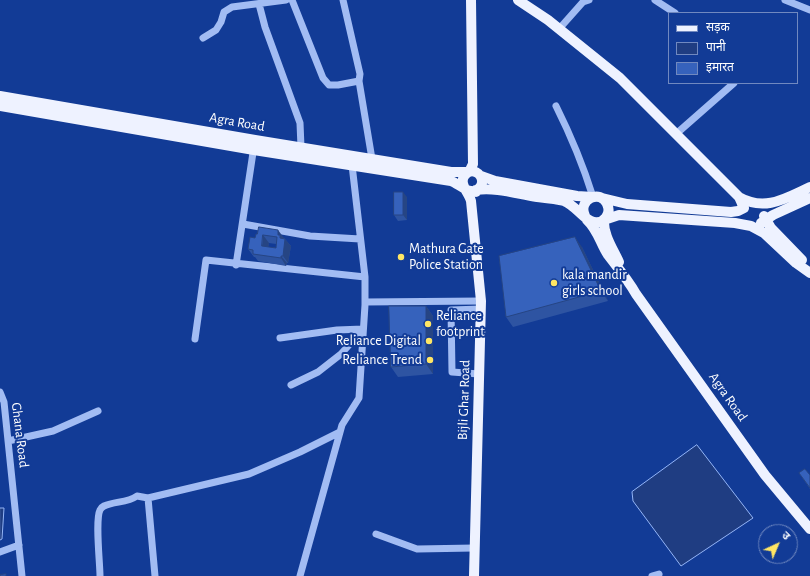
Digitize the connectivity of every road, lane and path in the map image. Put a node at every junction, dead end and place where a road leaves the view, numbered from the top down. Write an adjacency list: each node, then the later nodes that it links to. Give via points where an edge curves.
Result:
1 (286, 0): 9 (street)
2 (292, 0): 14 (street, via 323,78 329,85)
3 (343, 0): 14 (street, via 360,74)
4 (471, 0): 24 (main road)
5 (518, 0): 12 (main road)
6 (654, 0): 11 (street)
7 (785, 0): 10 (street)
8 (585, 1): 12 (street)
9 (262, 2): 13 (street, via 232,6 224,12 216,30); 21 (street, via 265,27 300,123)
10 (810, 10)
11 (673, 12)
12 (559, 29): 19 (main road, via 620,78)
13 (203, 38)
14 (359, 81): 22 (street)
15 (733, 84): 19 (street)
16 (0, 96): 20 (main road, Agra Road)
17 (0, 106): 20 (main road, Agra Road)
18 (556, 106): 28 (street)
19 (676, 134): 29 (main road)
20 (254, 145): 21 (main road, Agra Road); 23 (main road, Agra Road); 37 (street)
21 (301, 147): 22 (main road, Agra Road)
22 (372, 159): 24 (main road, Agra Road, via 451,172)
23 (352, 165): 26 (main road, Agra Road, via 451,181); 38 (street)
24 (475, 171): 26 (main road, via 464,176 463,186); 27 (main road, via 482,182); 28 (main road, Agra Road, via 495,181 577,196)
25 (810, 187): 32 (main road, via 778,201)
26 (466, 188): 27 (main road); 31 (main road, Bijli Ghar Road)
27 (476, 190): 31 (main road); 34 (main road, Agra Road, via 490,189 565,201)
28 (597, 197): 33 (main road, Agra Road, via 627,204 724,211 738,211); 34 (main road, via 584,204 582,208); 35 (main road, via 605,200 608,208)
29 (739, 197): 32 (main road); 33 (main road)
30 (810, 198): 36 (main road)
31 (471, 200): 44 (main road, Bijli Ghar Road)
32 (754, 203): 33 (main road); 36 (main road, via 761,207 764,213)
33 (744, 208): 36 (main road, via 742,212 745,222)
34 (586, 218): 35 (main road, via 595,223); 42 (main road, Agra Road, via 596,229 608,254)
35 (604, 220): 36 (main road, via 619,214 735,223); 42 (main road, Agra Road, via 606,233)
36 (760, 221): 40 (main road, via 771,228); 40 (main road, via 764,233 796,263)
37 (243, 224): 38 (street, via 310,236); 39 (street)
38 (360, 239): 41 (street)
39 (236, 265): 41 (street); 47 (street, via 206,260)
40 (810, 272)
41 (365, 277): 43 (street)
42 (627, 278): 55 (main road, Agra Road, via 765,475)
43 (365, 302): 44 (street); 45 (street)
44 (481, 305): 48 (main road, Bijli Ghar Road); 48 (street, via 452,310 452,372)
45 (363, 329): 46 (street); 49 (street, via 330,363); 52 (street, via 359,398)
46 (280, 338)
47 (195, 339)
48 (479, 374): 58 (main road, Bijli Ghar Road)
49 (291, 385)
50 (0, 392): 53 (street, Ghana Road, via 4,402)
51 (98, 411): 53 (street, via 53,431)
52 (340, 432): 54 (street, via 249,474); 63 (street)
53 (8, 441): 57 (street, Ghana Road)
54 (148, 498): 61 (street, via 137,496 130,500 110,503 99,511); 62 (street)
55 (810, 529)
56 (376, 534): 58 (street, via 417,549)
57 (19, 545): 59 (street); 60 (street, Ghana Road)
58 (474, 548): 64 (main road, Bijli Ghar Road)
59 (0, 552)
60 (22, 576)
61 (100, 576)
62 (155, 576)
63 (300, 576)
64 (474, 576)

